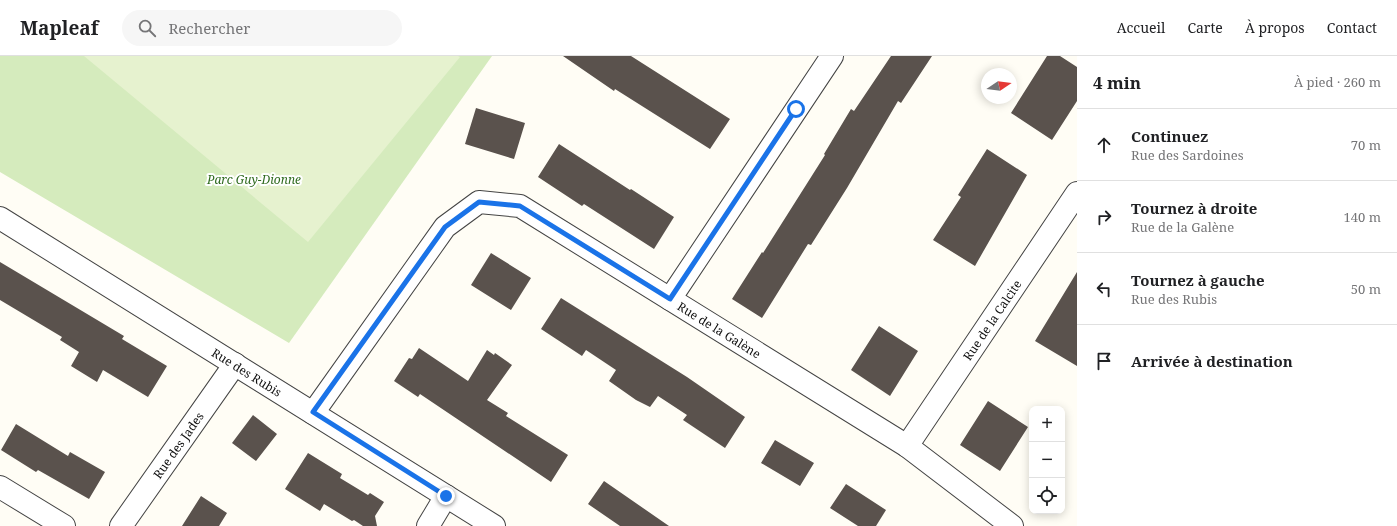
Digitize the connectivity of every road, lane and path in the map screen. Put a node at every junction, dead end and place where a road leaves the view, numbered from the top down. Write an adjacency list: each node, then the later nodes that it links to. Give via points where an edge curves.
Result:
1 (832, 56): 4 (street)
2 (1077, 193): 7 (street, Rue de la Calcite)
3 (0, 218): 5 (street, Rue des Rubis)
4 (670, 299): 6 (street, Rue de la Galène, via 520,206 479,202 445,227); 7 (street, Rue de la Galène)
5 (235, 364): 6 (street, Rue des Rubis); 11 (street, Rue des Jades)
6 (313, 412): 9 (street, Rue des Rubis)
7 (907, 446): 14 (street, Rue de la Galène)
8 (0, 487): 10 (street)
9 (446, 496): 12 (street); 13 (street, Rue des Rubis)
10 (64, 526)
11 (121, 526)
12 (428, 526)
13 (494, 526)
14 (1012, 526)

